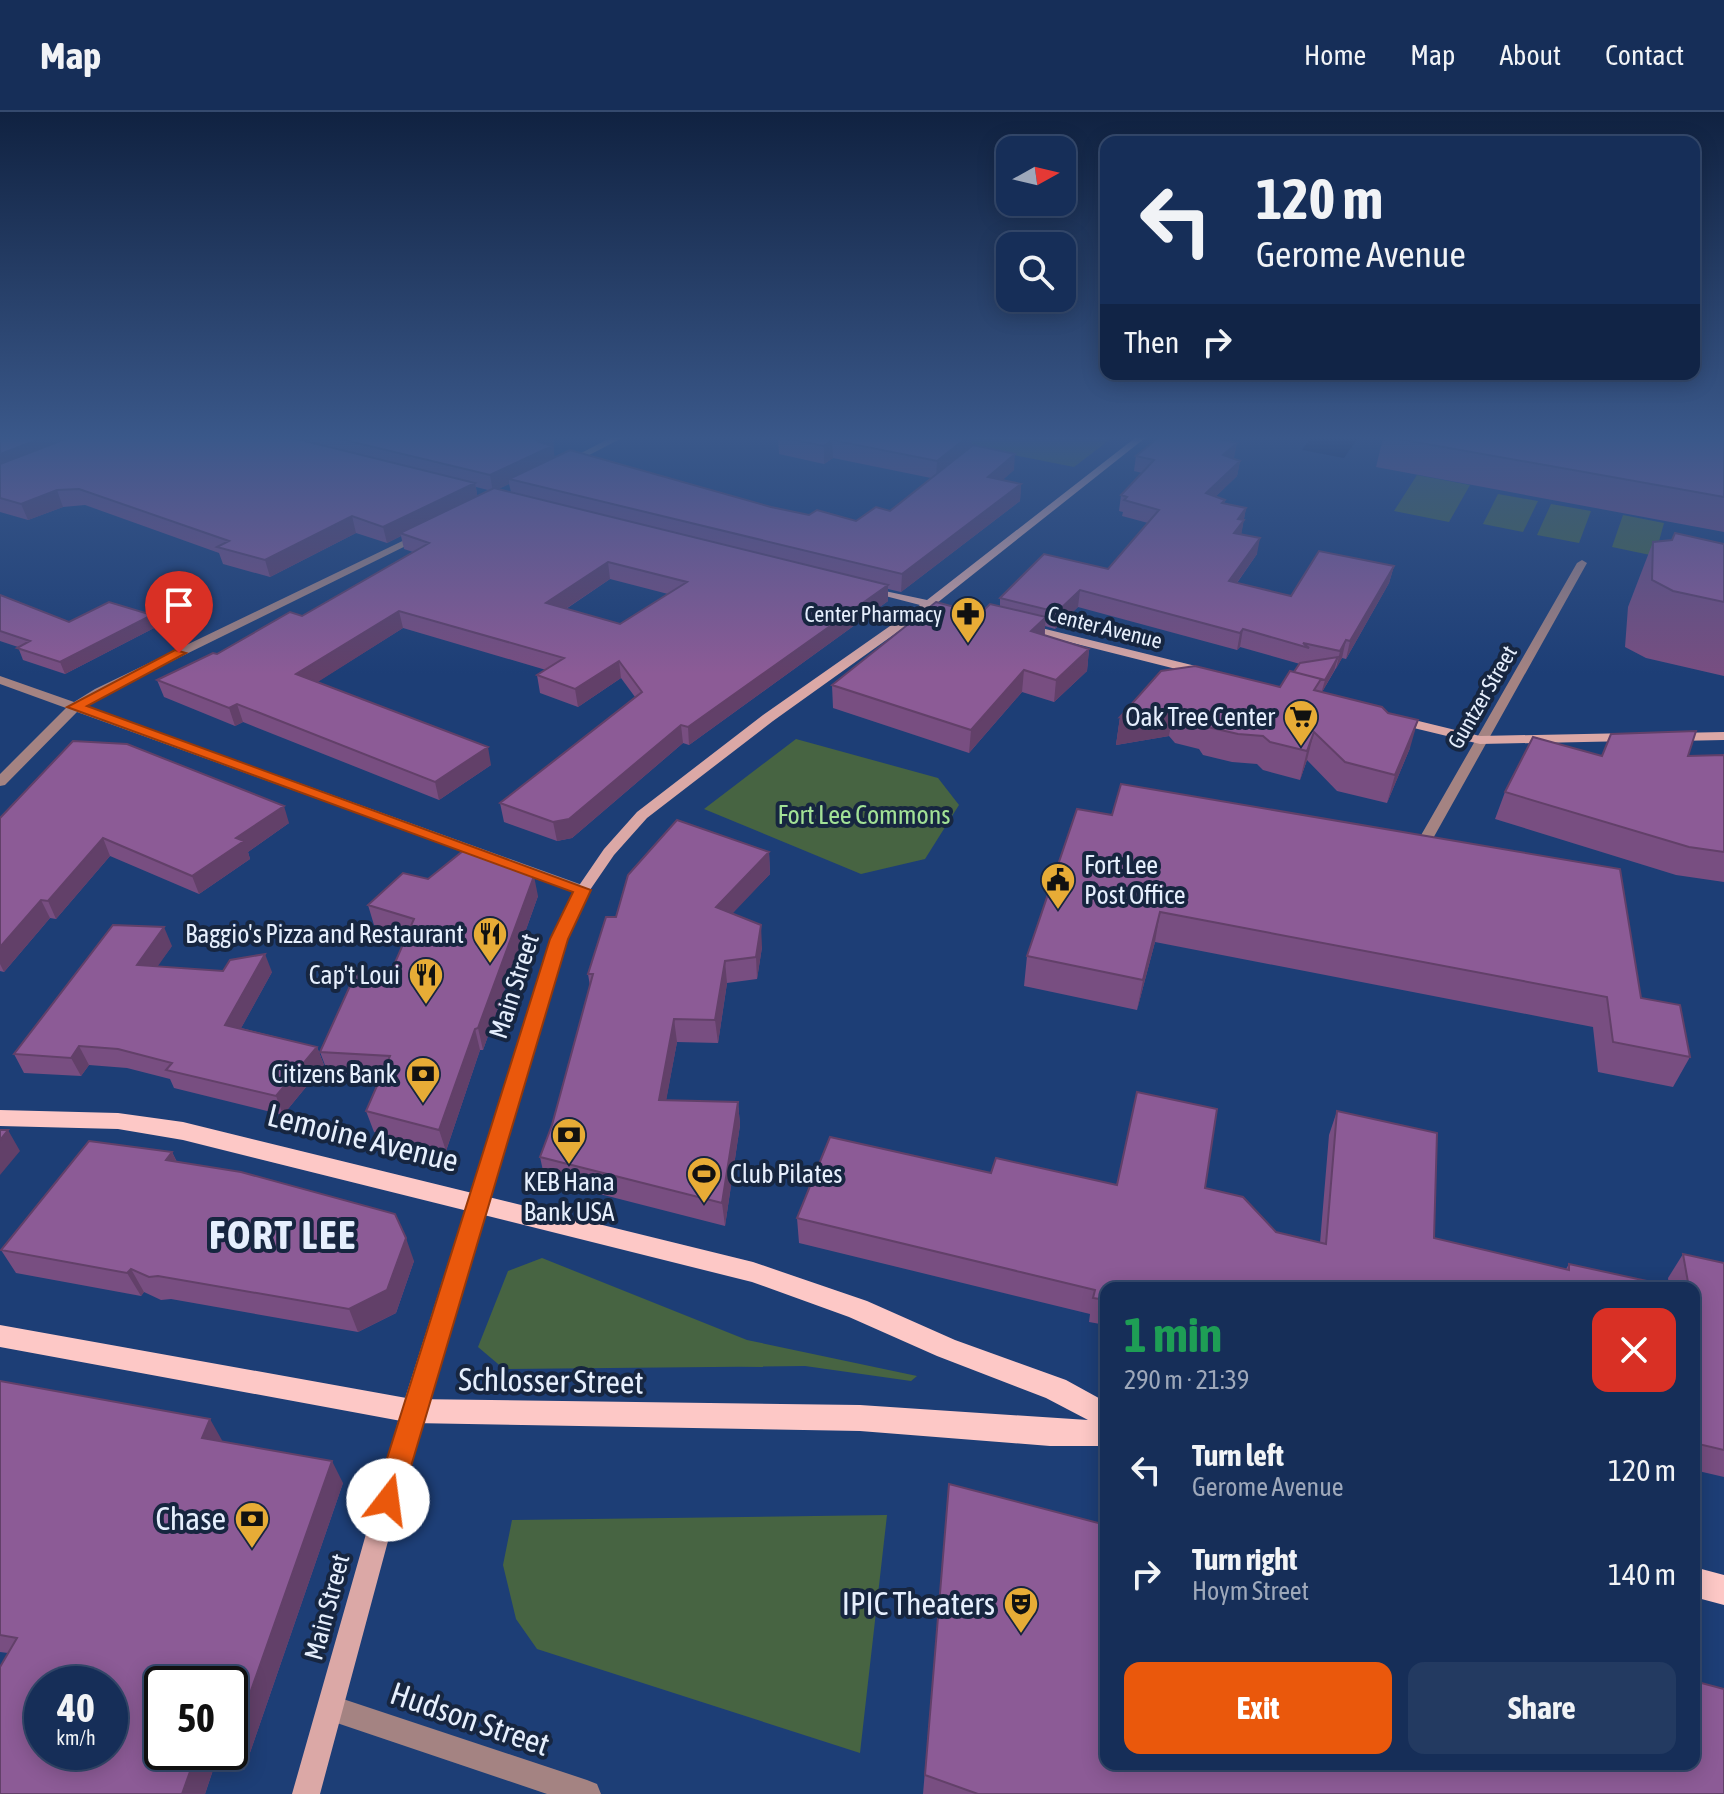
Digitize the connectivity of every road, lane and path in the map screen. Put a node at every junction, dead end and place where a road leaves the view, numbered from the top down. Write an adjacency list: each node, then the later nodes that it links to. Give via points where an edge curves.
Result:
1 (1041, 516): 5 (main road, Main Street)
2 (434, 529): 10 (street)
3 (1582, 563): 15 (street, Guntzer Street)
4 (854, 585): 5 (main road)
5 (929, 604): 6 (main road); 18 (main road, Main Street, via 642,815)
6 (954, 610)
7 (1014, 625): 8 (main road, Center Avenue)
8 (1211, 674)
9 (0, 680): 10 (street)
10 (75, 707): 16 (street); 18 (street)
11 (1379, 715): 15 (main road)
12 (1724, 736): 14 (main road)
13 (1646, 737): 15 (main road)
14 (1661, 737)
15 (1480, 740): 17 (street, Guntzer Street)
16 (0, 782)
17 (1419, 851)
18 (583, 890): 20 (main road, Main Street, via 559,939)
19 (0, 1118): 20 (main road, Lemoine Avenue, via 118,1121 183,1131)
20 (477, 1203): 22 (main road, Main Street); 23 (main road, Lemoine Avenue, via 753,1272 1056,1389)
21 (0, 1336): 22 (main road, Schlosser Street)
22 (412, 1411): 24 (main road, Schlosser Street, via 860,1418); 27 (main road, Main Street)
23 (1100, 1413)
24 (1100, 1433)
25 (1700, 1584): 26 (main road)
26 (1724, 1590)
27 (331, 1708): 28 (main road, Main Street); 29 (street, Hudson Street)
28 (306, 1794)
29 (587, 1794)

